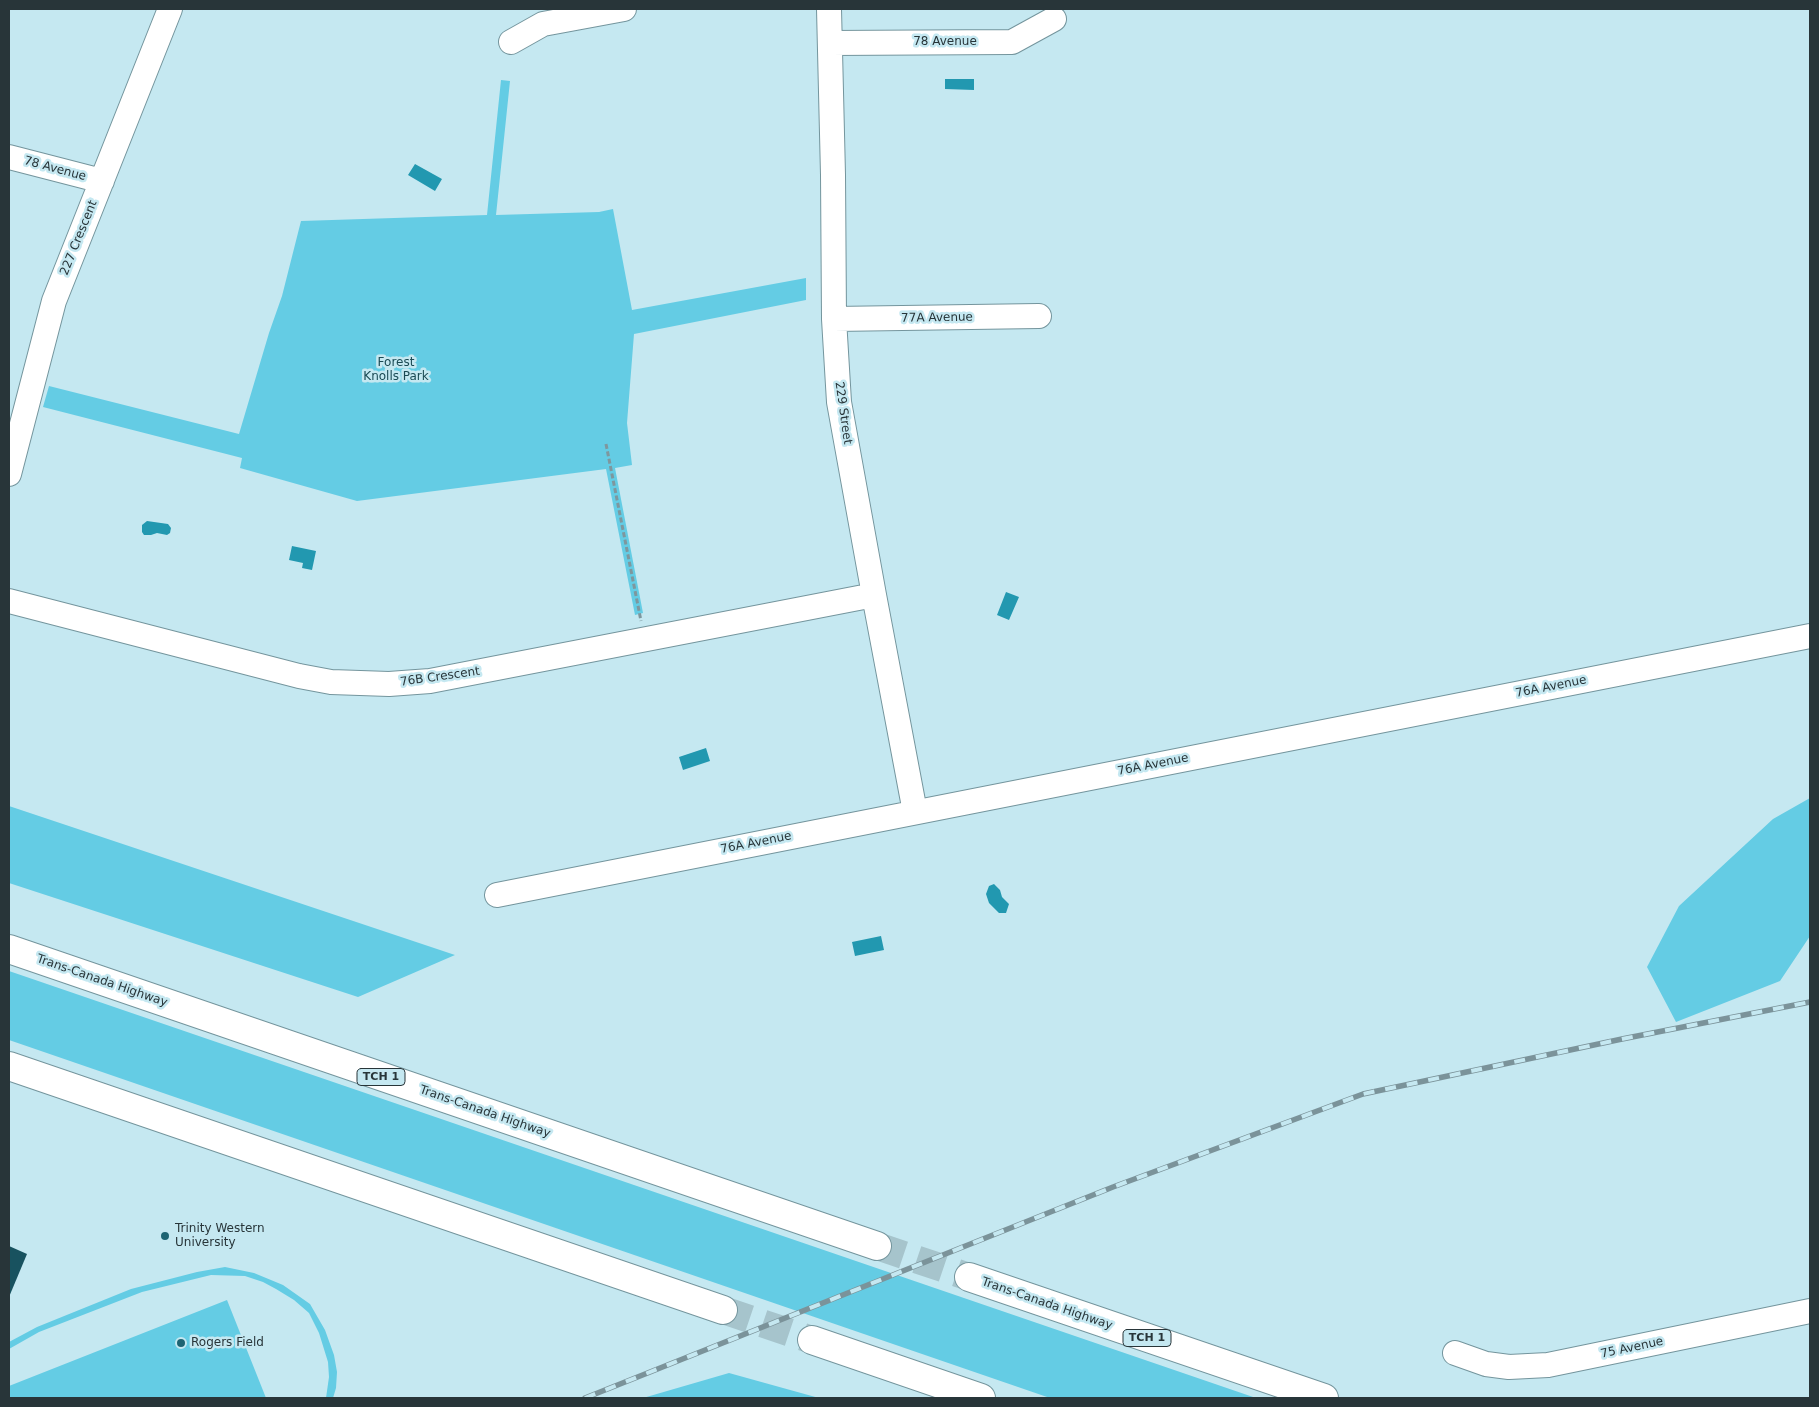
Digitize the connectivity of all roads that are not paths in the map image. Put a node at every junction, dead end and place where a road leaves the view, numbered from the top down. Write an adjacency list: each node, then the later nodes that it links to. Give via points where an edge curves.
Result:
1 (170, 9): 8 (street, 227 Crescent)
2 (624, 9): 5 (street, via 543,24)
3 (829, 9): 6 (street, 229 Street)
4 (1054, 19): 6 (street, 78 Avenue, via 1012,42)
5 (511, 42)
6 (830, 44): 10 (street, 229 Street)
7 (9, 157): 8 (street, 78 Avenue)
8 (102, 182): 11 (street, 227 Crescent, via 54,302)
9 (1039, 316): 10 (street, 77A Avenue)
10 (834, 320): 12 (street, 229 Street, via 839,402)
11 (9, 474)
12 (874, 595): 13 (street, 76B Crescent, via 430,681 389,684 330,682 298,676); 15 (street, 229 Street)
13 (9, 601)
14 (1810, 636): 15 (street, 76A Avenue)
15 (914, 812): 16 (street, 76A Avenue)
16 (497, 895)
17 (9, 949): 19 (highway, Trans-Canada Highway / TCH 1)
18 (9, 1066): 21 (highway)
19 (877, 1246)
20 (969, 1277): 26 (highway, Trans-Canada Highway / TCH 1)
21 (723, 1310)
22 (1810, 1311): 24 (street, 75 Avenue, via 1548,1365 1509,1367 1486,1364)
23 (812, 1340): 25 (highway)
24 (1455, 1353)
25 (982, 1398)
26 (1324, 1398)

